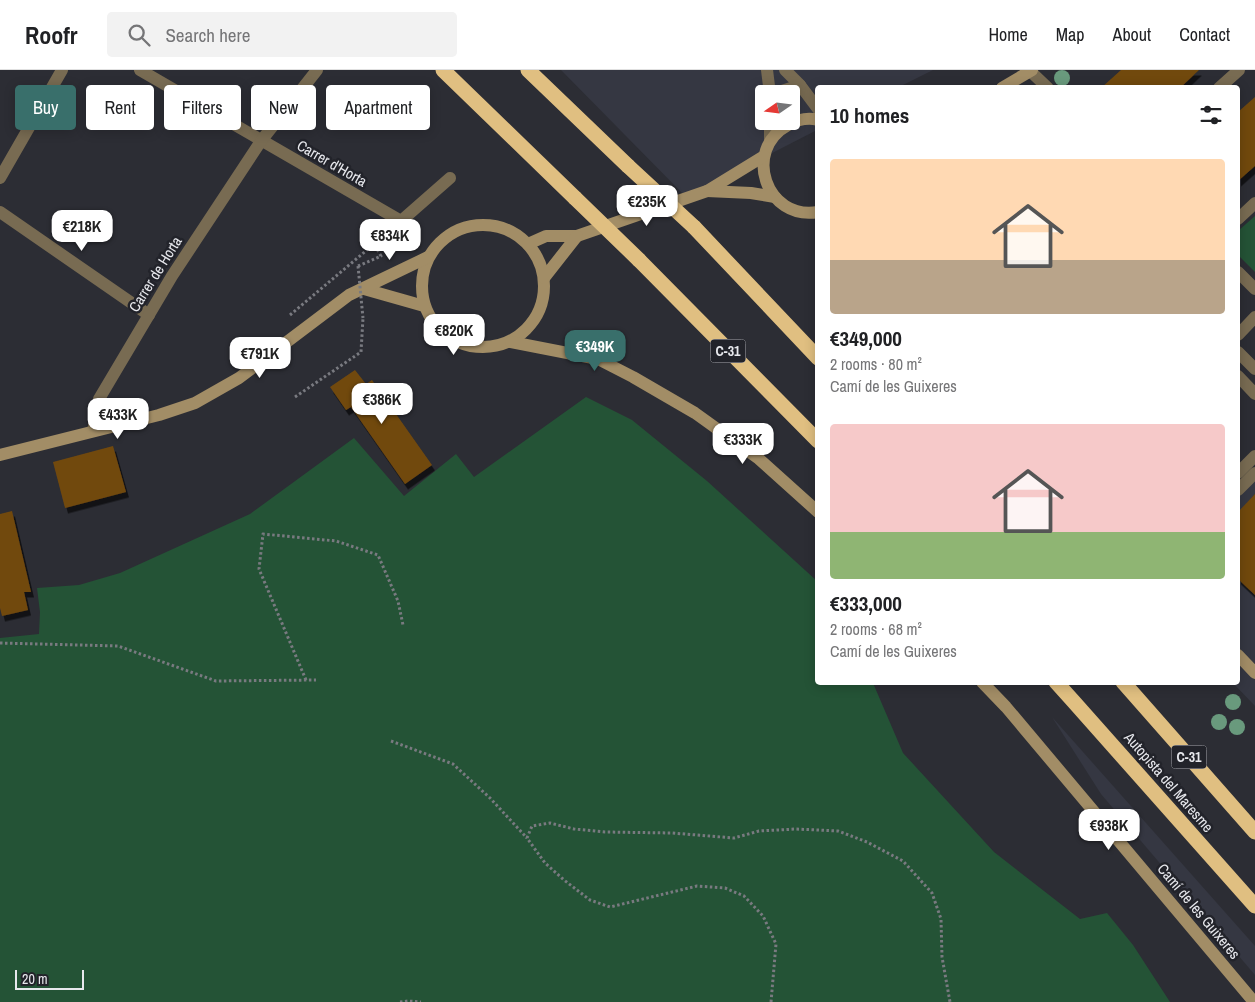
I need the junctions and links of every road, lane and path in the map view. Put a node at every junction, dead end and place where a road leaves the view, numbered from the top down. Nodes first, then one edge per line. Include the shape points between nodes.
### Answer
1 (62, 70) edge
2 (140, 70) edge
3 (317, 70) edge
4 (443, 70) edge
5 (528, 70) edge
6 (767, 70) edge
7 (785, 70) edge
8 (1031, 70) edge
9 (1239, 70) edge
10 (770, 85) edge
11 (799, 85) edge
12 (1007, 85) edge
13 (1045, 85) edge
14 (1222, 85) edge
15 (800, 86) edge
16 (815, 104) edge
17 (815, 119) edge
18 (770, 130) edge
19 (261, 141) junction
20 (770, 141) junction
21 (764, 156) junction
22 (0, 178) edge
23 (450, 178) dead end
24 (707, 191) junction
25 (775, 197) junction
26 (1255, 203) edge
27 (0, 212) edge
28 (815, 212) edge
29 (1240, 217) edge
30 (401, 222) junction
31 (577, 236) junction
32 (374, 244) junction
33 (528, 244) junction
34 (428, 257) junction
35 (1240, 274) edge
36 (544, 278) junction
37 (364, 289) junction
38 (1255, 289) edge
39 (424, 306) junction
40 (149, 315) junction
41 (1255, 317) edge
42 (286, 318) dead end
43 (1240, 334) edge
44 (510, 342) junction
45 (1240, 354) edge
46 (815, 355) edge
47 (1255, 370) edge
48 (1240, 378) edge
49 (1255, 394) edge
50 (295, 397) dead end
51 (93, 432) junction
52 (815, 438) edge
53 (0, 456) edge
54 (1255, 456) edge
55 (1240, 471) edge
56 (1255, 473) edge
57 (1240, 488) edge
58 (815, 509) edge
59 (403, 625) dead end
60 (0, 644) edge
61 (1240, 657) edge
62 (1255, 673) edge
63 (306, 680) junction
64 (316, 680) dead end
65 (985, 685) edge
66 (1059, 685) edge
67 (1126, 685) edge
68 (391, 741) dead end
69 (1255, 832) edge
70 (527, 838) junction
71 (1255, 906) edge
72 (400, 1002) edge
73 (420, 1002) edge
74 (771, 1002) edge
75 (950, 1002) edge
76 (1254, 1002) edge

1 - 22 street
2 - 19 street, Carrer d'Horta
3 - 19 street, Carrer de Horta
4 - 52 highway, C-31, bridge via 639,260
5 - 46 highway, bridge via 694,228
6 - 10 street
7 - 11 street
8 - 12 street
8 - 13 street
9 - 14 street
15 - 16 street
17 - 20 street via 796,121 781,129
18 - 20 street
19 - 30 street, Carrer d'Horta
19 - 40 street, Carrer de Horta
20 - 21 street
21 - 24 street
21 - 25 street via 763,171
23 - 30 street
24 - 25 street
24 - 31 street
25 - 28 street via 786,207 800,212
26 - 29 street
27 - 40 street
30 - 32 path
31 - 33 street via 546,236
31 - 36 street
32 - 42 path
32 - 50 path, bridge via 381,256 358,266 363,318 361,352
33 - 34 street via 512,232 494,226 475,225 448,236
33 - 36 street
34 - 37 street
34 - 39 street via 421,281
35 - 38 street
36 - 44 street via 542,304 530,326
37 - 39 street
37 - 51 street via 349,296 239,378 209,396 165,413
39 - 44 street via 438,329 459,344 485,349
40 - 51 street, Carrer de Horta via 99,399
41 - 43 street
44 - 58 street via 598,359 695,413 759,459
45 - 47 street
48 - 49 street
51 - 53 street
54 - 55 street
56 - 57 street
59 - 63 path via 398,601 378,556 336,540 263,534 259,569
60 - 63 path via 118,646 216,681
61 - 62 street
63 - 64 path
65 - 76 street, Camí de les Guixeres
66 - 71 highway, Autopista del Maresme
67 - 69 highway, Autopista del Maresme / C-31
68 - 70 path via 453,764
70 - 74 path via 545,863 564,880 590,900 610,907 697,886 725,888 744,896 763,916 776,944
70 - 75 path via 532,826 550,823 605,832 734,838 759,831 838,831 867,842 903,861 932,893 941,919 942,956
72 - 73 path

